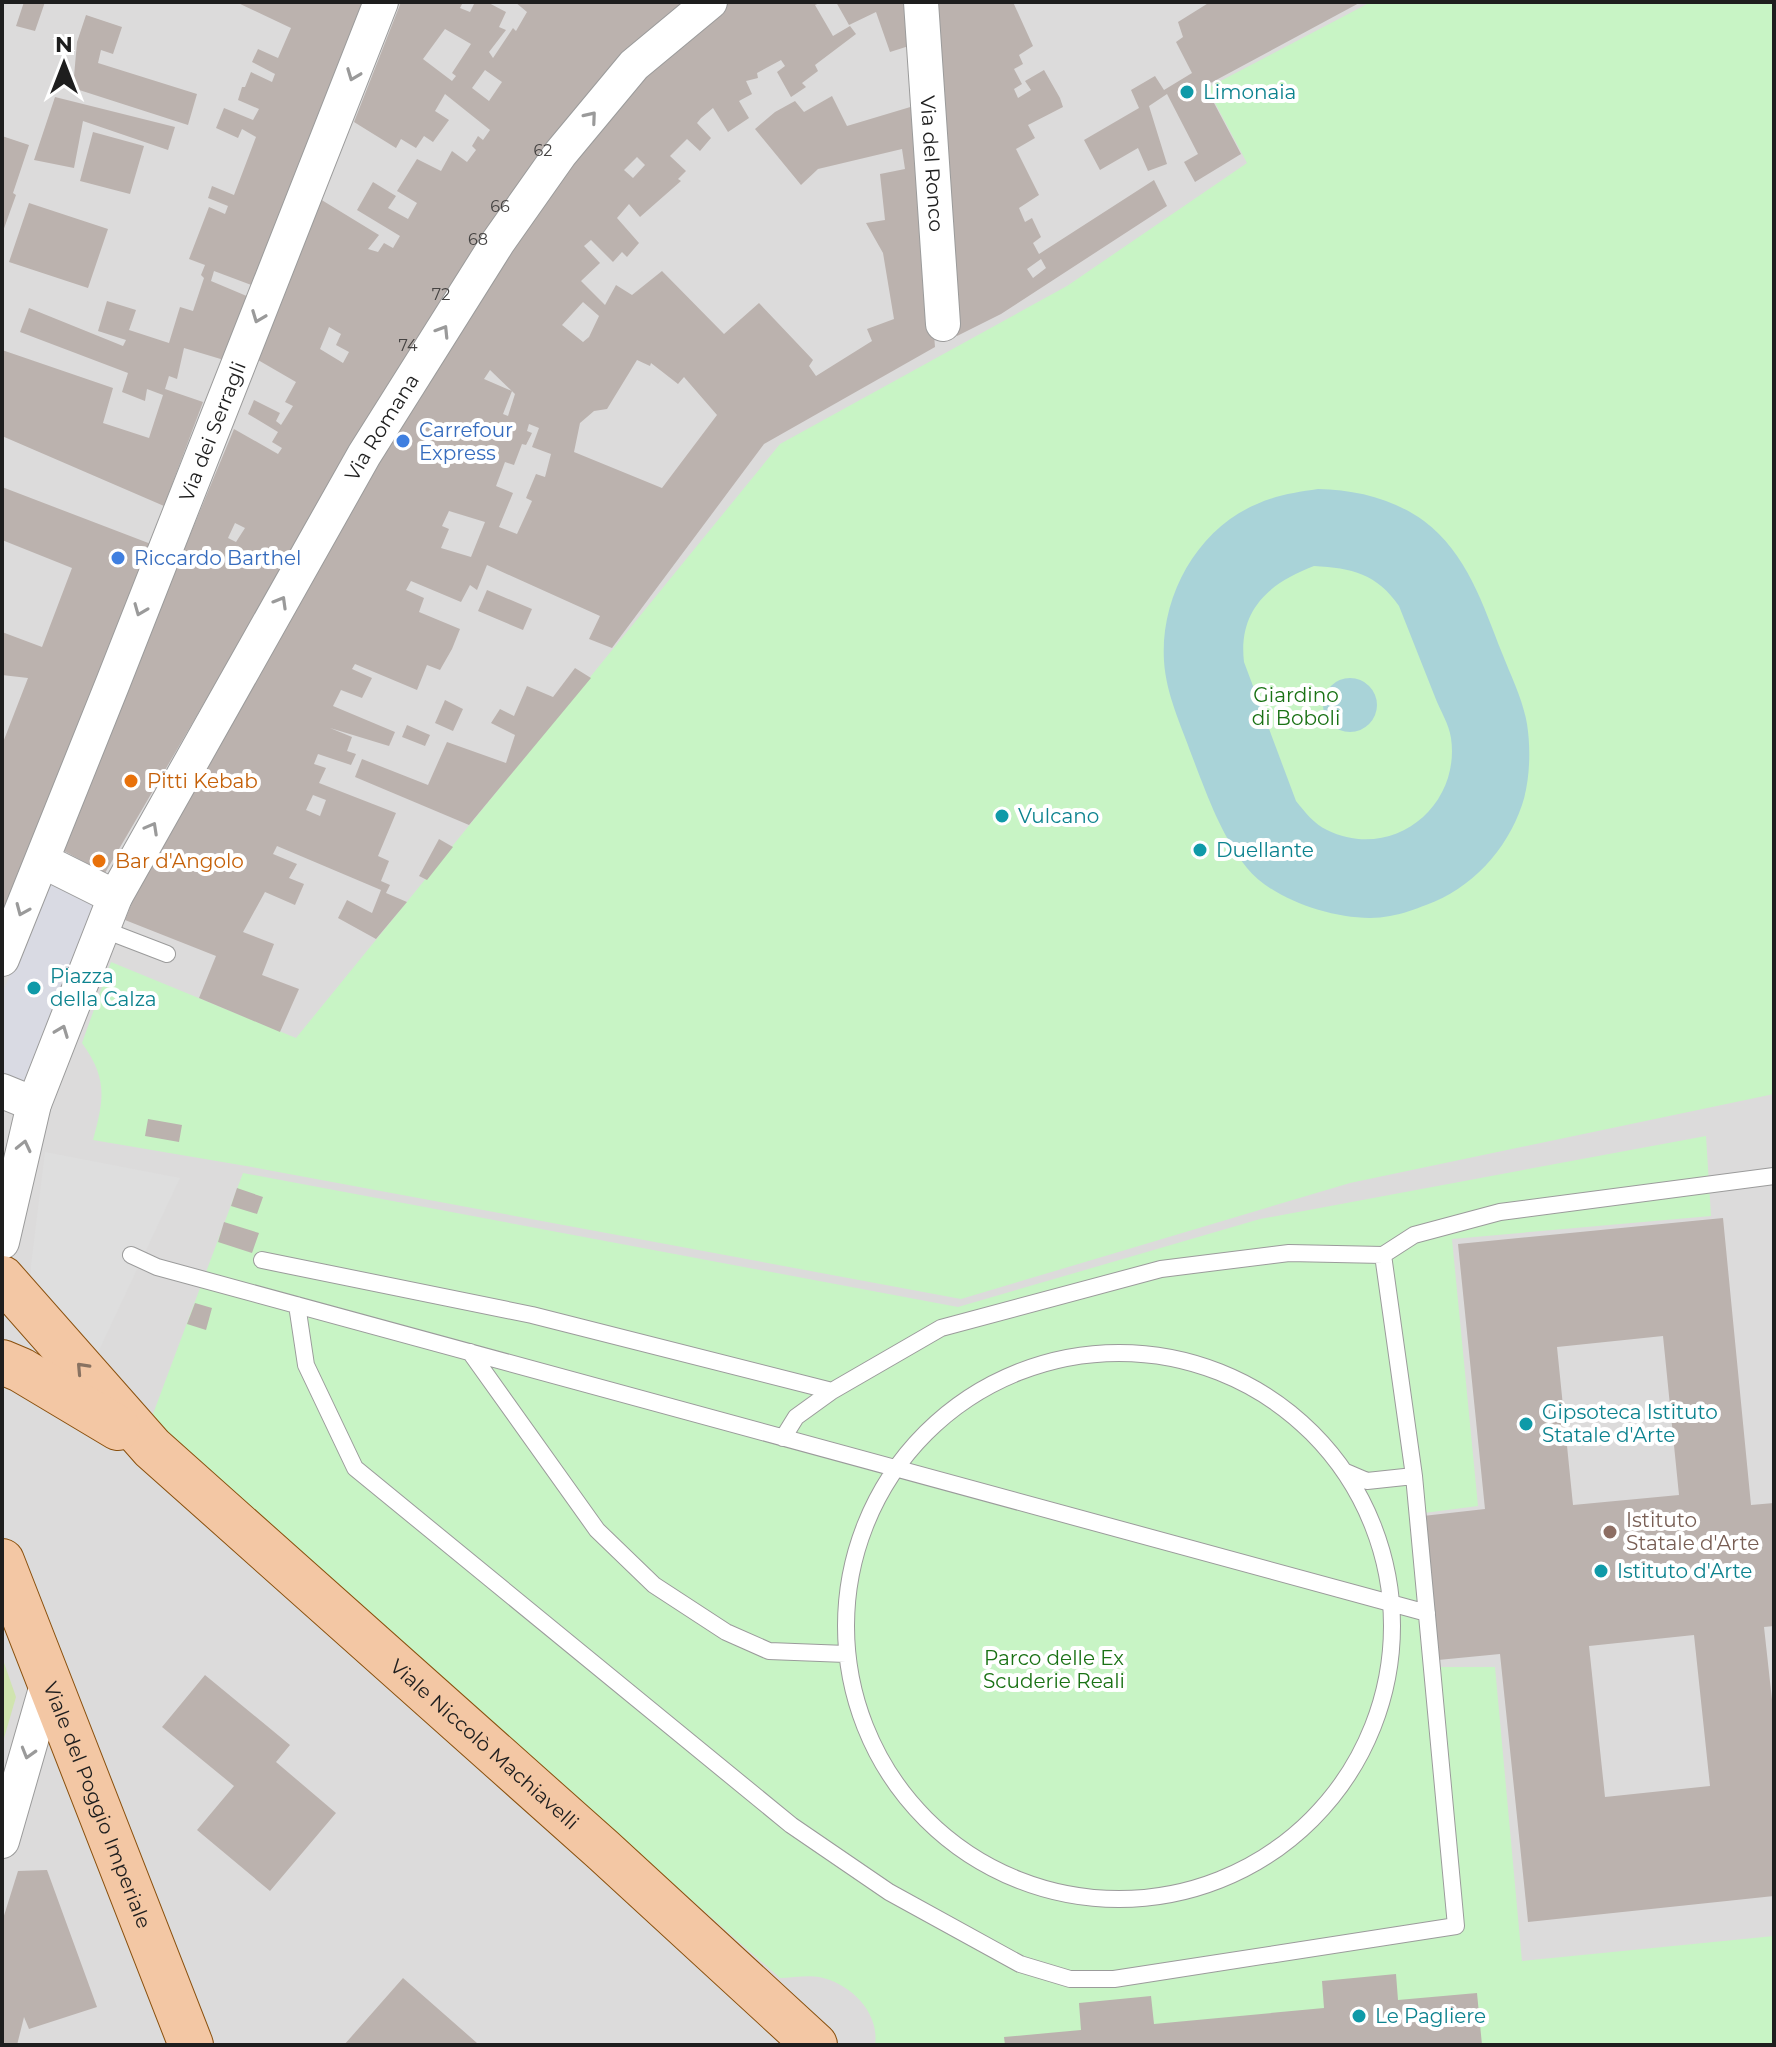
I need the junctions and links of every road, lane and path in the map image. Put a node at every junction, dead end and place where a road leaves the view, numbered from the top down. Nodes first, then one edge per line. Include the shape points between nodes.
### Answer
1 (381, 2) edge
2 (710, 2) edge
3 (921, 2) edge
4 (943, 324) dead end
5 (43, 861) junction
6 (115, 897) junction
7 (102, 929) junction
8 (167, 954) dead end
9 (2, 959) edge
10 (2, 1091) edge
11 (34, 1104) junction
12 (1774, 1176) edge
13 (2, 1242) edge
14 (131, 1255) dead end
15 (1383, 1255) junction
16 (262, 1260) dead end
17 (2, 1278) edge
18 (297, 1305) junction
19 (2, 1335) edge
20 (470, 1352) junction
21 (2, 1362) edge
22 (832, 1391) junction
23 (783, 1438) junction
24 (152, 1448) junction
25 (895, 1468) junction
26 (1346, 1472) junction
27 (1414, 1476) junction
28 (3, 1555) edge
29 (1393, 1604) junction
30 (1427, 1613) junction
31 (846, 1654) junction
32 (49, 1678) junction
33 (2, 1841) edge
34 (802, 2041) edge
35 (191, 2045) edge

1 -> 5 street, Via dei Serragli
6 -> 2 street, Via Romana via 364,455 498,242 560,154 634,65
3 - 4 street, Via del Ronco
5 - 6 street
5 -> 9 street
6 - 7 street
7 - 8 lane
11 -> 7 street
10 - 11 street
13 -> 11 street
12 - 15 lane via 1500,1212 1414,1235
14 - 18 lane
15 - 22 lane via 1289,1253 1161,1269 941,1328
15 - 27 lane
16 - 22 lane via 532,1315
17 - 19 main road via 8,1302
24 -> 17 main road, Viale Niccolò Machiavelli
18 - 20 lane
18 - 30 lane via 306,1365 355,1468 791,1825 889,1892 1020,1964 1070,1979 1114,1979 1456,1926
20 - 23 lane
20 - 31 lane via 597,1530 654,1585 726,1632 769,1651
21 - 24 main road, Viale Niccolò Machiavelli
22 - 23 lane via 796,1417
23 - 25 lane
24 - 34 main road, Viale Niccolò Machiavelli via 603,1850
25 - 26 lane via 933,1424 981,1389 1034,1365 1092,1353 1151,1354 1208,1367 1261,1391 1308,1427
25 - 29 lane
25 - 31 lane via 859,1538 844,1615
26 - 27 lane via 1367,1481
26 - 29 lane via 1385,1557
27 - 30 lane
28 - 32 main road, Viale del Poggio Imperiale
29 - 30 lane
29 - 31 lane via 1390,1669 1372,1732 1339,1789 1294,1837 1239,1872 1177,1893 1111,1900 1046,1890 985,1865 932,1826 890,1777 860,1718
32 -> 33 street
32 - 35 main road, Viale del Poggio Imperiale

